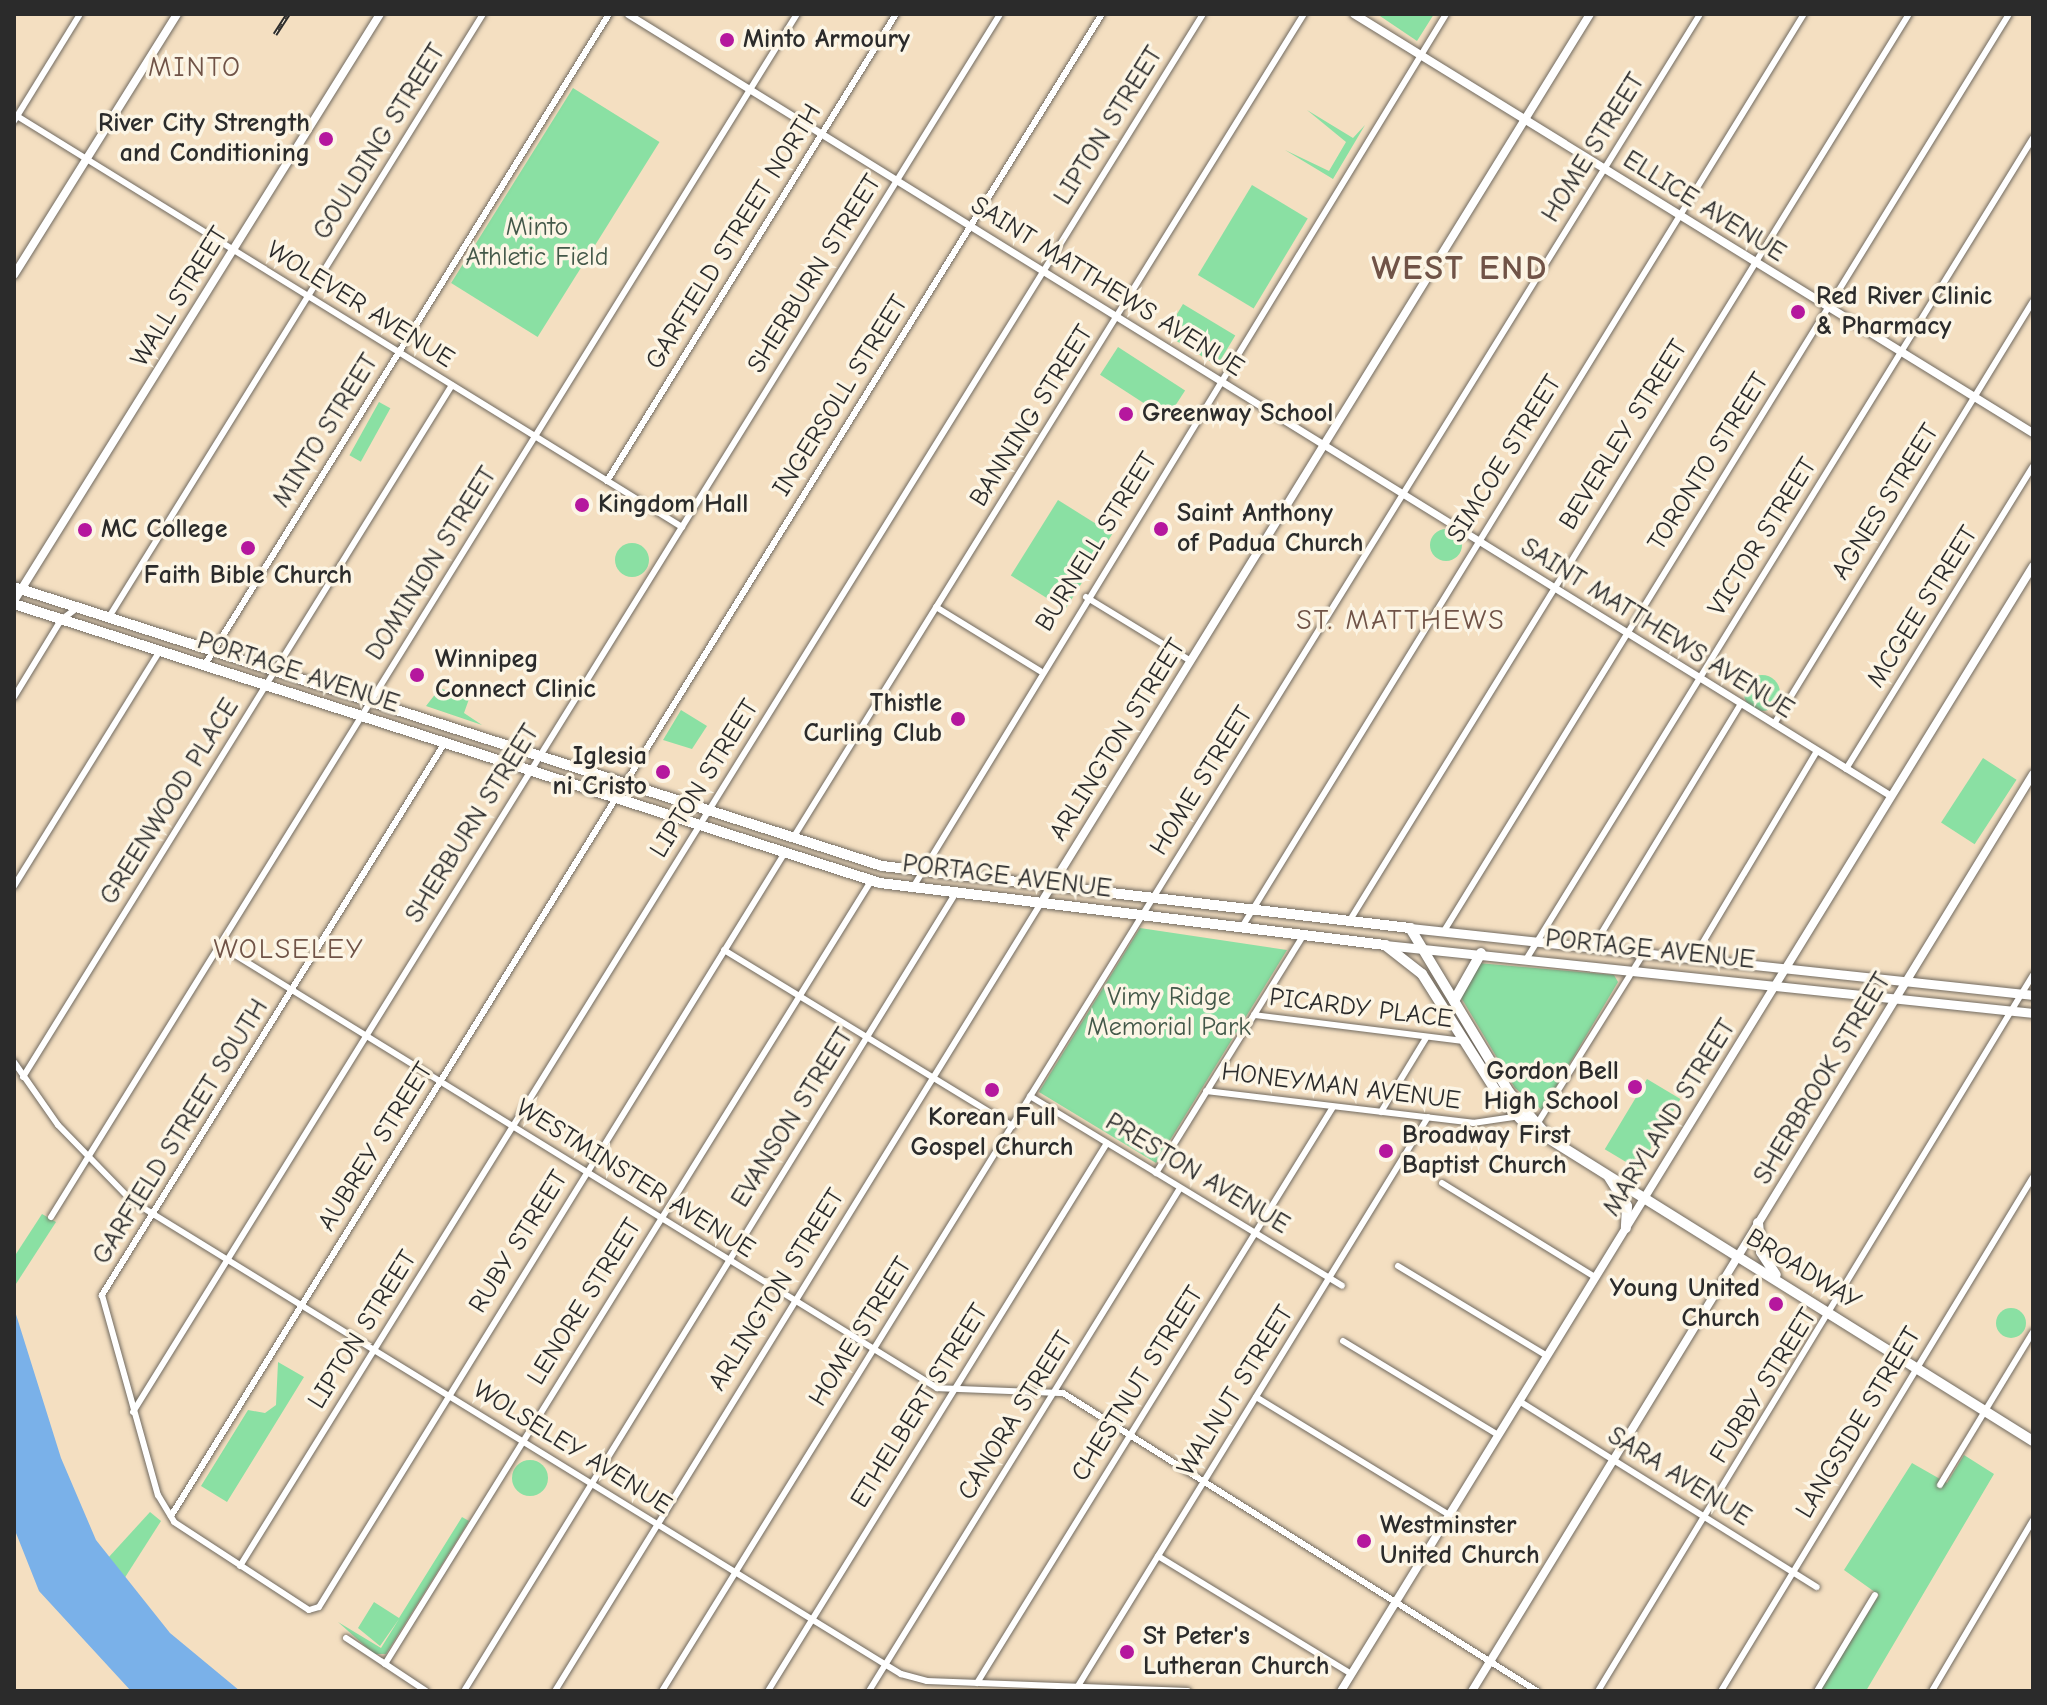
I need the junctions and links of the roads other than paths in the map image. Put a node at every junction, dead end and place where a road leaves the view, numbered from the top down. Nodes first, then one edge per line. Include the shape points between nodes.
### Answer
1 (80, 14) edge
2 (177, 14) edge
3 (380, 14) edge
4 (483, 14) edge
5 (609, 14) edge
6 (628, 14) edge
7 (797, 14) edge
8 (896, 14) edge
9 (1000, 14) edge
10 (1102, 14) edge
11 (1203, 14) edge
12 (1304, 14) edge
13 (1354, 14) edge
14 (1446, 14) edge
15 (1590, 14) edge
16 (1700, 14) edge
17 (1804, 14) edge
18 (1909, 14) edge
19 (2009, 14) edge
20 (1420, 54) junction
21 (750, 90) junction
22 (16, 118) edge
23 (1525, 120) junction
24 (822, 134) junction
25 (2033, 138) edge
26 (86, 159) junction
27 (1604, 169) junction
28 (897, 180) junction
29 (1680, 215) junction
30 (970, 226) junction
31 (233, 250) junction
32 (1756, 262) junction
33 (1043, 271) junction
34 (14, 275) edge
35 (308, 296) junction
36 (2033, 301) edge
37 (1828, 307) junction
38 (1117, 317) junction
39 (398, 352) junction
40 (1902, 352) junction
41 (1220, 380) junction
42 (452, 385) junction
43 (1974, 397) junction
44 (2033, 433) edge
45 (535, 436) junction
46 (1323, 446) junction
47 (2033, 466) edge
48 (607, 481) junction
49 (1402, 496) junction
50 (682, 527) junction
51 (1478, 542) junction
52 (2033, 566) edge
53 (18, 588) edge
54 (1553, 588) junction
55 (1086, 597) junction
56 (14, 603) edge
57 (78, 607) junction
58 (936, 607) junction
59 (109, 617) junction
60 (61, 620) junction
61 (1625, 633) junction
62 (214, 651) junction
63 (159, 652) junction
64 (1191, 661) junction
65 (204, 666) junction
66 (276, 671) junction
67 (1040, 671) junction
68 (1700, 678) junction
69 (267, 685) junction
70 (14, 697) edge
71 (370, 702) junction
72 (1741, 704) junction
73 (360, 716) junction
74 (1774, 724) junction
75 (444, 744) junction
76 (1817, 751) junction
77 (538, 757) junction
78 (1846, 769) junction
79 (529, 772) junction
80 (2033, 774) edge
81 (623, 783) junction
82 (1891, 796) junction
83 (614, 799) junction
84 (708, 811) junction
85 (699, 826) junction
86 (793, 838) junction
87 (784, 854) junction
88 (917, 872) junction
89 (871, 881) junction
90 (14, 886) edge
91 (1051, 886) junction
92 (912, 889) junction
93 (955, 894) junction
94 (1153, 899) junction
95 (1041, 903) junction
96 (1252, 909) junction
97 (1143, 914) junction
98 (1350, 920) junction
99 (1242, 927) junction
100 (1410, 928) junction
101 (1444, 931) junction
102 (1304, 934) junction
103 (1537, 942) junction
104 (219, 945) junction
105 (1385, 945) junction
106 (1593, 947) junction
107 (1422, 948) junction
108 (724, 950) junction
109 (1481, 953) junction
110 (1644, 953) junction
111 (1527, 958) junction
112 (1693, 959) junction
113 (1784, 969) junction
114 (1632, 970) junction
115 (2033, 975) edge
116 (1906, 982) junction
117 (1774, 986) junction
118 (292, 992) junction
119 (2028, 995) edge
120 (799, 996) junction
121 (1896, 998) junction
122 (1454, 1001) junction
123 (2015, 1011) junction
124 (2033, 1013) edge
125 (1254, 1015) junction
126 (367, 1037) junction
127 (867, 1037) junction
128 (1426, 1038) junction
129 (1464, 1041) junction
130 (14, 1062) edge
131 (23, 1077) junction
132 (932, 1077) junction
133 (440, 1082) junction
134 (1206, 1091) junction
135 (1030, 1096) junction
136 (1333, 1107) junction
137 (1381, 1112) junction
138 (1428, 1117) junction
139 (1518, 1118) junction
140 (1537, 1124) junction
141 (1012, 1126) junction
142 (513, 1127) junction
143 (1549, 1137) junction
144 (1107, 1143) junction
145 (87, 1158) junction
146 (586, 1172) junction
147 (1605, 1172) junction
148 (1156, 1173) junction
149 (2033, 1177) edge
150 (1442, 1183) dead end
151 (1180, 1188) junction
152 (1645, 1197) junction
153 (153, 1214) junction
154 (51, 1217) dead end
155 (661, 1218) junction
156 (1758, 1223) junction
157 (1626, 1228) junction
158 (1255, 1233) junction
159 (1738, 1255) junction
160 (227, 1260) junction
161 (730, 1260) junction
162 (1398, 1266) dead end
163 (1595, 1277) junction
164 (1329, 1278) junction
165 (1782, 1283) junction
166 (1342, 1286) dead end
167 (794, 1300) junction
168 (300, 1305) junction
169 (1831, 1314) junction
170 (2033, 1332) edge
171 (1343, 1341) dead end
172 (874, 1349) junction
173 (374, 1350) junction
174 (1547, 1356) junction
175 (1916, 1368) junction
176 (955, 1389) junction
177 (1054, 1393) junction
178 (447, 1396) junction
179 (1256, 1397) junction
180 (1519, 1401) junction
181 (1985, 1411) junction
182 (133, 1412) junction
183 (1130, 1435) junction
184 (1498, 1435) junction
185 (2033, 1441) edge
186 (522, 1442) junction
187 (1613, 1460) junction
188 (1204, 1481) junction
189 (593, 1485) junction
190 (1940, 1485) dead end
191 (1449, 1515) junction
192 (171, 1516) junction
193 (1706, 1517) junction
194 (2033, 1520) edge
195 (657, 1524) junction
196 (1158, 1556) junction
197 (240, 1566) junction
198 (1793, 1572) junction
199 (736, 1573) junction
200 (1817, 1587) dead end
201 (1875, 1595) dead end
202 (1397, 1600) junction
203 (811, 1619) junction
204 (346, 1638) dead end
205 (1490, 1661) junction
206 (385, 1664) junction
207 (885, 1664) junction
208 (1351, 1674) junction
209 (977, 1683) junction
210 (1078, 1686) junction
211 (426, 1691) edge
212 (464, 1691) edge
213 (555, 1691) edge
214 (662, 1691) edge
215 (768, 1691) edge
216 (869, 1691) edge
217 (1188, 1691) edge
218 (1341, 1691) edge
219 (1472, 1691) edge
220 (1537, 1691) edge
221 (1598, 1691) edge
222 (1721, 1691) edge
223 (1817, 1691) edge
224 (1932, 1691) edge

1 - 22 street
2 - 26 main road
3 - 31 main road, WALL STREET
4 - 35 street, GOULDING STREET
5 - 39 street, MINTO STREET
6 - 21 street, SAINT MATTHEWS AVENUE
7 - 21 street, DOMINION STREET
8 - 24 street, GARFIELD STREET NORTH
9 - 28 street, SHERBURN STREET
10 - 30 street, INGERSOLL STREET
11 - 33 street, LIPTON STREET
12 - 38 street, BANNING STREET
13 - 20 main road, ELLICE AVENUE
14 - 20 street, BURNELL STREET
15 - 23 main road, ARLINGTON STREET
16 - 27 street, HOME STREET
17 - 29 street, SIMCOE STREET
18 - 32 street, BEVERLEY STREET
19 - 37 street, TORONTO STREET
20 - 23 main road, ELLICE AVENUE
20 - 41 street, BURNELL STREET
21 - 24 street, SAINT MATTHEWS AVENUE
21 - 45 street, DOMINION STREET
22 - 26 street, WOLEVER AVENUE
23 - 27 main road, ELLICE AVENUE
23 - 46 main road, ARLINGTON STREET
24 - 28 street, SAINT MATTHEWS AVENUE
24 - 48 street, GARFIELD STREET NORTH
25 - 40 street, VICTOR STREET
26 - 31 street, WOLEVER AVENUE
26 - 34 main road
27 - 29 main road, ELLICE AVENUE
27 - 49 street, HOME STREET
28 - 30 street, SAINT MATTHEWS AVENUE
28 - 50 street, SHERBURN STREET
29 - 32 main road, ELLICE AVENUE
29 - 51 street, SIMCOE STREET
30 - 33 street, SAINT MATTHEWS AVENUE
30 - 81 street, INGERSOLL STREET
31 - 35 street, WOLEVER AVENUE
31 - 53 main road, WALL STREET
32 - 37 main road, ELLICE AVENUE
32 - 54 street, BEVERLEY STREET
33 - 38 street, SAINT MATTHEWS AVENUE
33 - 84 street, LIPTON STREET
35 - 39 street, WOLEVER AVENUE
35 - 59 street, GOULDING STREET
36 - 43 street, AGNES STREET
37 - 40 main road, ELLICE AVENUE
37 - 61 street, TORONTO STREET
38 - 41 street, SAINT MATTHEWS AVENUE
38 - 58 street, BANNING STREET
39 - 42 street, WOLEVER AVENUE
39 - 62 street, MINTO STREET
40 - 43 main road, ELLICE AVENUE
40 - 68 street, VICTOR STREET
41 - 46 street, SAINT MATTHEWS AVENUE
41 - 55 street, BURNELL STREET
42 - 45 street, WOLEVER AVENUE
42 - 66 street, GREENWOOD PLACE
43 - 44 main road, ELLICE AVENUE
43 - 74 street, AGNES STREET
45 - 48 street, WOLEVER AVENUE
45 - 71 street, DOMINION STREET
46 - 49 street, SAINT MATTHEWS AVENUE
46 - 64 main road, ARLINGTON STREET
47 - 78 street, MCGEE STREET
48 - 50 street, WOLEVER AVENUE
49 - 51 street, SAINT MATTHEWS AVENUE
49 - 94 street, HOME STREET
50 - 77 street, SHERBURN STREET
51 - 54 street, SAINT MATTHEWS AVENUE
51 - 96 street, SIMCOE STREET
52 - 82 main road, MARYLAND STREET
53 - 56 main road, WALL STREET
53 - 57 highway, PORTAGE AVENUE
54 - 61 street, SAINT MATTHEWS AVENUE
54 - 98 street, BEVERLEY STREET
55 - 64 street
55 - 67 street, BURNELL STREET
56 - 60 highway, PORTAGE AVENUE
57 - 59 highway, PORTAGE AVENUE
57 - 60 street
58 - 67 street
58 - 86 street, BANNING STREET
59 - 62 highway, PORTAGE AVENUE
60 - 63 highway, PORTAGE AVENUE
60 - 70 street
61 - 68 street, SAINT MATTHEWS AVENUE
61 - 101 street, TORONTO STREET
62 - 65 street, MINTO STREET
62 - 66 highway, PORTAGE AVENUE
63 - 65 highway, PORTAGE AVENUE
63 - 90 street
64 - 91 main road, ARLINGTON STREET
65 - 69 highway, PORTAGE AVENUE
66 - 69 street, GREENWOOD PLACE
66 - 71 highway, PORTAGE AVENUE
67 - 88 street, BURNELL STREET
68 - 72 street, SAINT MATTHEWS AVENUE
68 - 103 street, VICTOR STREET
69 - 73 highway, PORTAGE AVENUE
69 - 131 street, GREENWOOD PLACE
71 - 73 street, DOMINION STREET
71 - 77 highway, PORTAGE AVENUE
72 - 74 street, SAINT MATTHEWS AVENUE
72 - 106 street
73 - 75 highway, PORTAGE AVENUE
73 - 104 street, DOMINION STREET
74 - 76 street, SAINT MATTHEWS AVENUE
75 - 79 highway, PORTAGE AVENUE
75 - 118 street, GARFIELD STREET SOUTH
76 - 78 street, SAINT MATTHEWS AVENUE
76 - 112 street
77 - 79 street, SHERBURN STREET
77 - 81 highway, PORTAGE AVENUE
78 - 82 street, SAINT MATTHEWS AVENUE
79 - 83 highway, PORTAGE AVENUE
79 - 126 street, SHERBURN STREET
80 - 116 main road, SHERBROOK STREET
81 - 83 street, INGERSOLL STREET
81 - 84 highway, PORTAGE AVENUE
82 - 113 main road, MARYLAND STREET
83 - 85 highway, PORTAGE AVENUE
83 - 133 street, AUBREY STREET
84 - 85 street, LIPTON STREET
84 - 86 highway, PORTAGE AVENUE
85 - 87 highway, PORTAGE AVENUE
85 - 142 street, LIPTON STREET
86 - 88 highway, PORTAGE AVENUE
87 - 89 highway, PORTAGE AVENUE
87 - 108 street, RUBY STREET
88 - 91 highway, PORTAGE AVENUE
88 - 92 street, BURNELL STREET
89 - 92 highway, PORTAGE AVENUE
89 - 120 street, LENORE STREET
91 - 94 highway, PORTAGE AVENUE
91 - 95 main road, ARLINGTON STREET
92 - 93 highway, PORTAGE AVENUE
93 - 95 highway, PORTAGE AVENUE
93 - 127 street, EVANSON STREET
94 - 96 highway, PORTAGE AVENUE
94 - 97 street, HOME STREET
95 - 97 highway, PORTAGE AVENUE
95 - 132 street, ARLINGTON STREET
96 - 98 highway, PORTAGE AVENUE
96 - 99 street, SIMCOE STREET
97 - 99 highway, PORTAGE AVENUE
97 - 135 street, HOME STREET
98 - 100 highway, PORTAGE AVENUE
99 - 102 highway, PORTAGE AVENUE
100 - 101 main road, PORTAGE AVENUE
100 - 107 highway, BROADWAY
101 - 103 main road, PORTAGE AVENUE
102 - 105 highway, PORTAGE AVENUE
102 - 125 street
103 - 106 main road, PORTAGE AVENUE
103 - 111 street, VICTOR STREET
104 - 118 street, WESTMINSTER AVENUE
104 - 145 street, DOMINION STREET
105 - 107 main road, PORTAGE AVENUE
105 - 129 highway, BROADWAY via 1422,974
106 - 110 main road, PORTAGE AVENUE
107 - 109 main road, PORTAGE AVENUE
107 - 122 highway, BROADWAY
108 - 120 street
108 - 146 street, RUBY STREET
109 - 111 main road, PORTAGE AVENUE
109 - 122 highway
110 - 112 main road, PORTAGE AVENUE
110 - 114 street
111 - 114 main road, PORTAGE AVENUE
112 - 113 main road, PORTAGE AVENUE
113 - 116 main road, PORTAGE AVENUE
113 - 117 main road, MARYLAND STREET
114 - 117 main road, PORTAGE AVENUE
114 - 140 street
115 - 119 street, FURBY STREET
116 - 119 main road, PORTAGE AVENUE
116 - 121 main road, SHERBROOK STREET
117 - 121 main road, PORTAGE AVENUE
117 - 152 main road, MARYLAND STREET
118 - 126 street, WESTMINSTER AVENUE
118 - 153 street, GARFIELD STREET SOUTH
119 - 123 street, FURBY STREET
120 - 127 street
120 - 155 street, LENORE STREET
121 - 123 main road, PORTAGE AVENUE
121 - 156 main road, SHERBROOK STREET
122 - 140 highway, BROADWAY
123 - 124 main road, PORTAGE AVENUE
123 - 169 street, FURBY STREET
125 - 128 street, PICARDY PLACE
125 - 134 street
126 - 133 street, WESTMINSTER AVENUE
126 - 160 street, SHERBURN STREET
127 - 132 street
127 - 161 street, EVANSON STREET
128 - 129 street, PICARDY PLACE
128 - 137 street
129 - 139 highway, BROADWAY
130 - 131 street, WOLSELEY AVENUE
131 - 145 street, WOLSELEY AVENUE
132 - 141 street
132 - 167 street, ARLINGTON STREET
133 - 142 street, WESTMINSTER AVENUE
133 - 168 street, AUBREY STREET
134 - 136 street, HONEYMAN AVENUE
134 - 148 street
135 - 141 street, HOME STREET
135 - 144 street, PRESTON AVENUE
136 - 137 street, HONEYMAN AVENUE
136 - 158 street, CHESTNUT STREET
137 - 138 street, HONEYMAN AVENUE
138 - 139 street, HONEYMAN AVENUE via 1473,1123 1498,1114
138 - 164 street, WALNUT STREET
139 - 143 highway, BROADWAY
140 - 143 highway, BROADWAY
141 - 172 street, HOME STREET
142 - 146 street, WESTMINSTER AVENUE
142 - 173 street, LIPTON STREET
143 - 147 highway, BROADWAY
144 - 148 street, PRESTON AVENUE
144 - 176 street, ETHELBERT STREET
145 - 153 street, WOLSELEY AVENUE
145 - 154 street, DOMINION STREET
146 - 155 street, WESTMINSTER AVENUE
146 - 178 street, RUBY STREET
147 - 152 highway, BROADWAY
147 - 157 highway via 1627,1206
148 - 151 street, PRESTON AVENUE
149 - 175 street, LANGSIDE STREET
150 - 163 street
151 - 158 street, PRESTON AVENUE
151 - 177 street, CANORA STREET
152 - 157 main road, MARYLAND STREET
152 - 159 highway, BROADWAY
153 - 160 street, WOLSELEY AVENUE
153 - 182 street, GARFIELD STREET SOUTH via 102,1295
155 - 161 street, WESTMINSTER AVENUE
155 - 186 street, LENORE STREET
156 - 159 main road, SHERBROOK STREET
156 - 165 highway via 1761,1252
157 - 163 main road, MARYLAND STREET
158 - 164 street, PRESTON AVENUE
158 - 183 street, CHESTNUT STREET
159 - 165 highway, BROADWAY
159 - 187 main road, SHERBROOK STREET
160 - 168 street, WOLSELEY AVENUE
160 - 182 street, SHERBURN STREET
161 - 167 street, WESTMINSTER AVENUE
161 - 189 street, EVANSON STREET
162 - 174 street
163 - 174 main road, MARYLAND STREET
164 - 166 street, PRESTON AVENUE
164 - 179 street, WALNUT STREET
165 - 169 highway, BROADWAY
167 - 172 street, WESTMINSTER AVENUE
167 - 195 street, ARLINGTON STREET
168 - 173 street, WOLSELEY AVENUE
168 - 192 street, AUBREY STREET
169 - 175 highway, BROADWAY
169 - 193 street, FURBY STREET
170 - 181 street
171 - 184 street
172 - 176 street, WESTMINSTER AVENUE via 937,1388
172 - 199 street, HOME STREET
173 - 178 street, WOLSELEY AVENUE
173 - 197 street, LIPTON STREET
174 - 180 main road, MARYLAND STREET
175 - 181 highway, BROADWAY
175 - 198 street, LANGSIDE STREET
176 - 177 street, WESTMINSTER AVENUE
176 - 203 street, ETHELBERT STREET
177 - 183 street, WESTMINSTER AVENUE
177 - 207 street, CANORA STREET
178 - 186 street, WOLSELEY AVENUE
178 - 197 street, RUBY STREET via 314,1610
179 - 188 street, WALNUT STREET
179 - 191 street
180 - 184 main road, MARYLAND STREET
180 - 187 street, SARA AVENUE
181 - 185 highway, BROADWAY
181 - 190 street
182 - 192 street
183 - 188 street, WESTMINSTER AVENUE
183 - 209 street, CHESTNUT STREET
184 - 191 main road, MARYLAND STREET
186 - 189 street, WOLSELEY AVENUE
186 - 206 street, LENORE STREET
187 - 193 street, SARA AVENUE
187 - 205 main road, SHERBROOK STREET
188 - 196 street, WALNUT STREET
188 - 202 street, WESTMINSTER AVENUE
189 - 195 street, WOLSELEY AVENUE
189 - 212 street, EVANSON STREET
191 - 202 main road, MARYLAND STREET
192 - 197 street
193 - 198 street, SARA AVENUE
193 - 221 street, FURBY STREET
194 - 224 street
195 - 199 street, WOLSELEY AVENUE
195 - 213 street, ARLINGTON STREET
196 - 208 street
196 - 210 street, WALNUT STREET
198 - 200 street, SARA AVENUE
198 - 222 street, LANGSIDE STREET
199 - 203 street, WOLSELEY AVENUE
199 - 214 street, HOME STREET
201 - 223 street
202 - 205 street, WESTMINSTER AVENUE
202 - 208 main road, MARYLAND STREET
203 - 207 street, WOLSELEY AVENUE
203 - 215 street, ETHELBERT STREET
204 - 206 street
205 - 219 main road, SHERBROOK STREET
205 - 220 street, WESTMINSTER AVENUE
206 - 211 street
207 - 209 street, WOLSELEY AVENUE via 916,1680
207 - 216 street, CANORA STREET
208 - 218 main road, MARYLAND STREET
209 - 210 street, WOLSELEY AVENUE
210 - 217 street, WOLSELEY AVENUE

